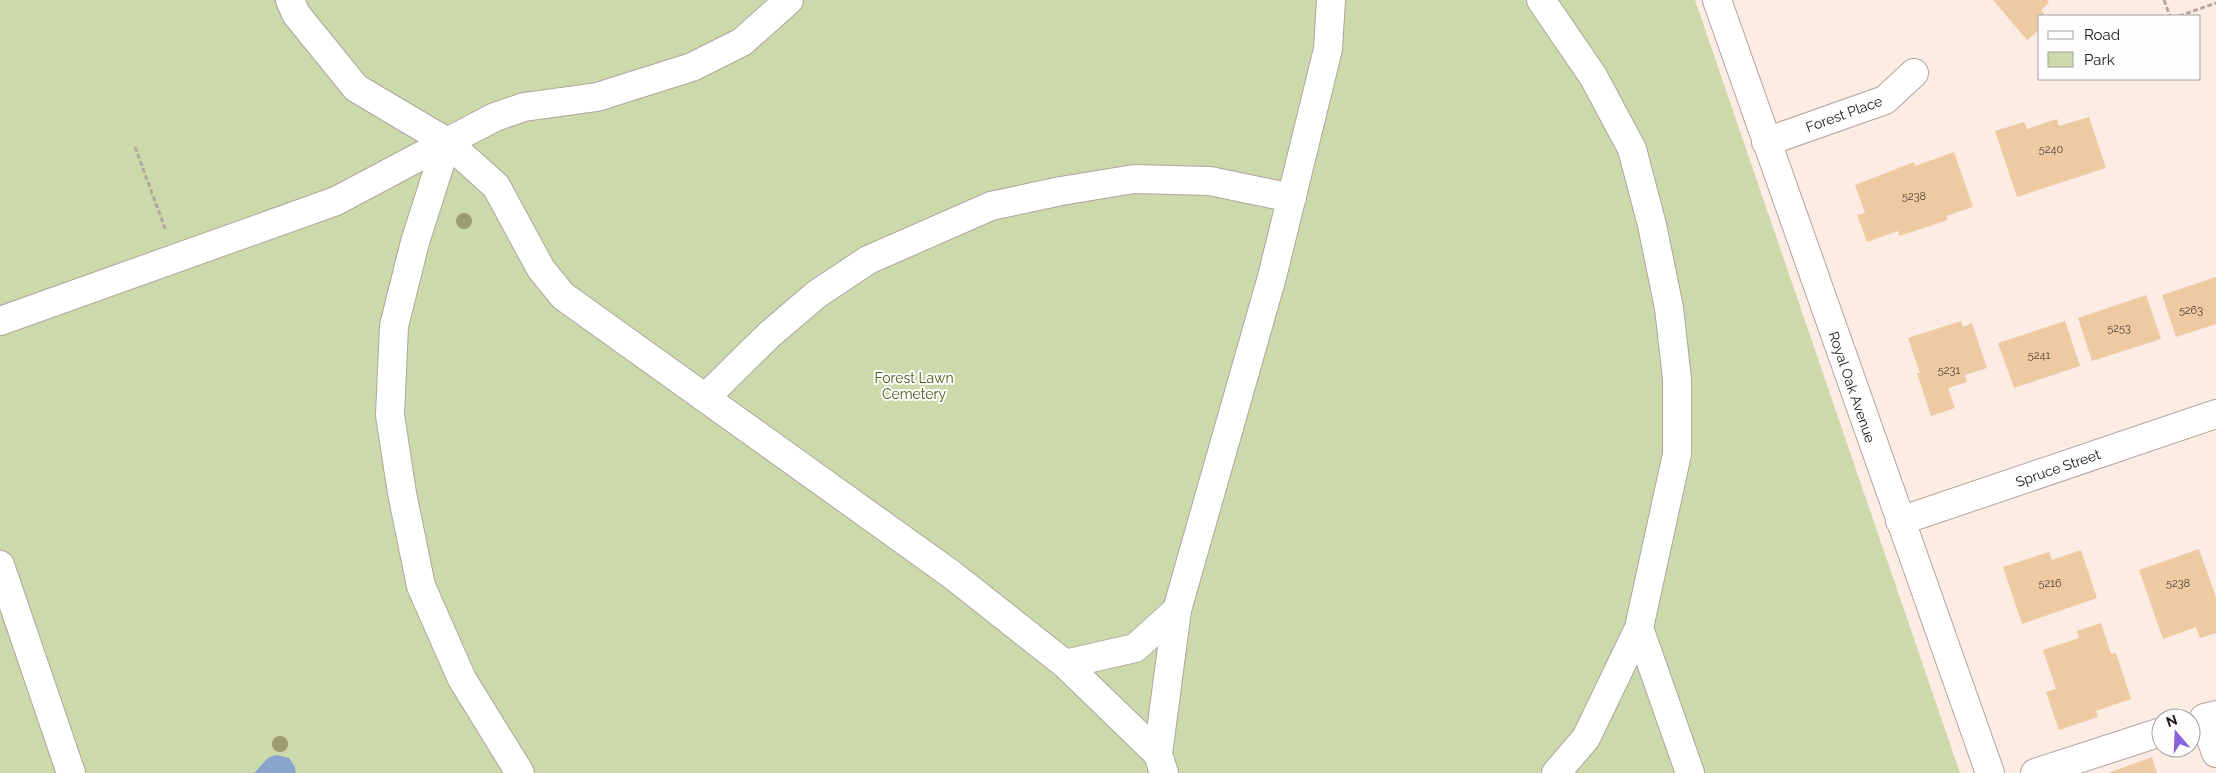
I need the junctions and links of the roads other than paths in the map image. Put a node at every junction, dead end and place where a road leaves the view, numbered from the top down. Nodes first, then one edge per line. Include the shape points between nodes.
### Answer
1 (290, 0) edge
2 (789, 0) edge
3 (1331, 0) edge
4 (1541, 0) edge
5 (1717, 0) edge
6 (1914, 73) dead end
7 (447, 142) junction
8 (1766, 142) junction
9 (1292, 198) junction
10 (0, 321) edge
11 (706, 397) junction
12 (2216, 414) edge
13 (1900, 521) junction
14 (0, 565) edge
15 (1177, 610) junction
16 (1639, 628) junction
17 (1065, 664) junction
18 (2204, 719) edge
19 (2151, 735) edge
20 (2216, 753) edge
21 (1161, 764) edge
22 (71, 773) edge
23 (520, 773) edge
24 (1556, 773) edge
25 (1690, 773) edge
26 (1990, 773) edge
27 (2035, 773) edge

1 - 7 street via 296,14 356,88
2 - 7 street via 742,42 692,67 597,97 524,107 495,117
3 - 9 street via 1328,49
4 - 16 street via 1593,76 1632,149 1669,308 1677,380 1677,454
5 - 8 street, Royal Oak Avenue
6 - 8 street, Forest Place via 1884,100
7 - 10 street via 336,201
7 - 11 street via 496,186 541,269 563,296
7 - 23 street via 415,242 394,326 390,415 421,586 462,679
8 - 13 street, Royal Oak Avenue
9 - 11 street via 1210,181 1134,179 991,206 868,260 803,306
9 - 15 street
11 - 17 street via 951,574
12 - 13 street, Spruce Street
13 - 26 street, Royal Oak Avenue
14 - 22 street
15 - 17 street via 1135,648
15 - 21 street
16 - 24 street via 1586,738
16 - 25 street
17 - 21 street
18 - 20 street
19 - 27 street

